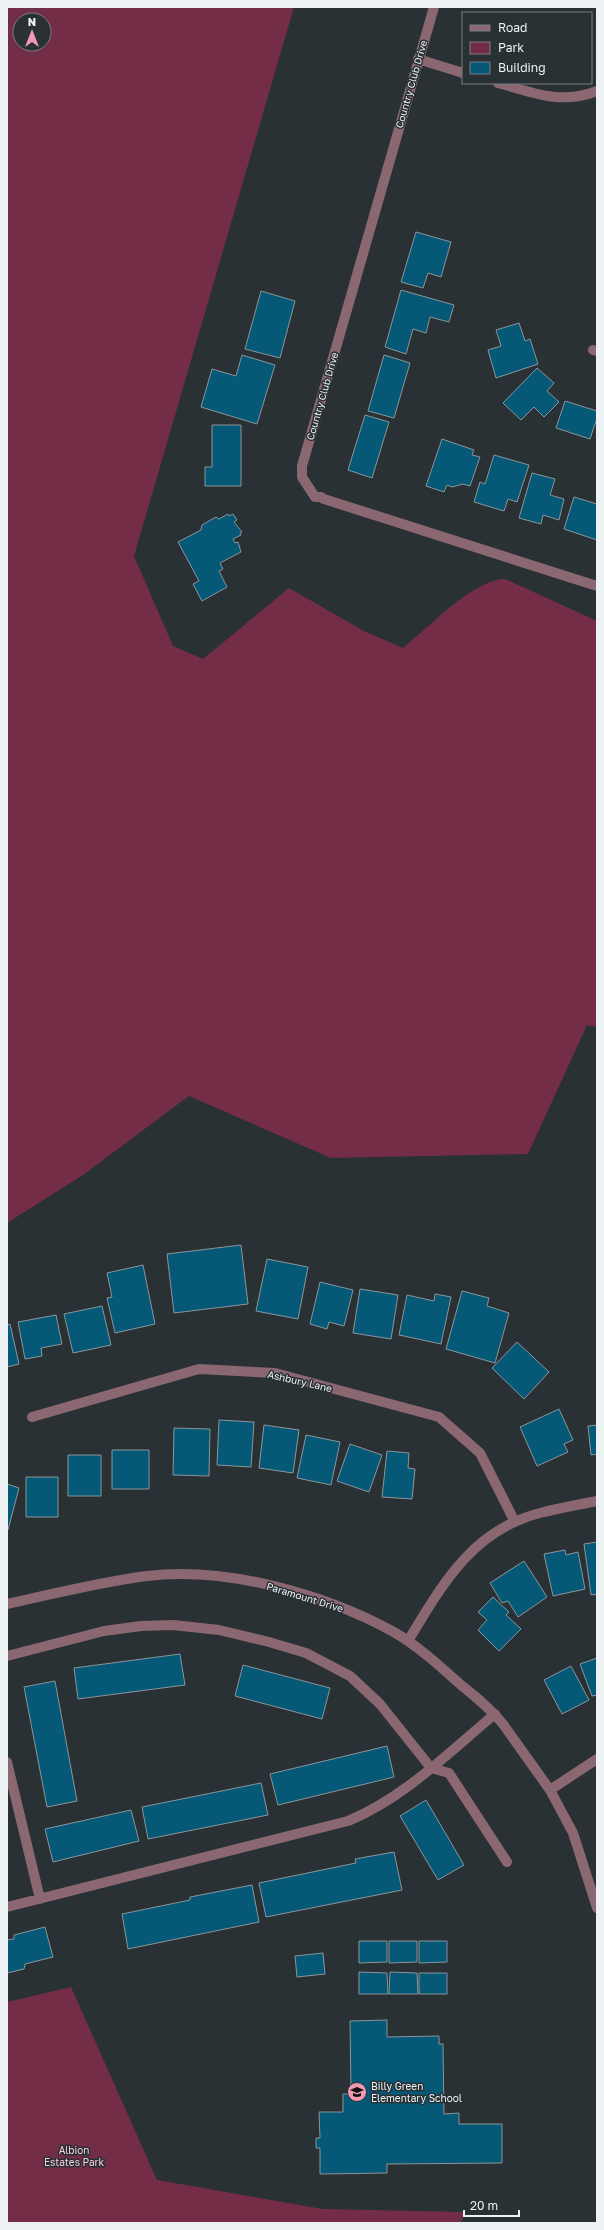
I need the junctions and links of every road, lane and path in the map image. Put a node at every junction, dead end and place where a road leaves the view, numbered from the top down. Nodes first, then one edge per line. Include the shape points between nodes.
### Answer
1 (434, 7) edge
2 (418, 59) junction
3 (462, 73) edge
4 (501, 84) edge
5 (597, 91) edge
6 (597, 586) edge
7 (32, 1417) dead end
8 (597, 1501) edge
9 (514, 1522) junction
10 (7, 1604) edge
11 (408, 1641) junction
12 (7, 1656) edge
13 (495, 1714) junction
14 (597, 1759) edge
15 (7, 1762) edge
16 (431, 1768) junction
17 (550, 1790) junction
18 (507, 1862) dead end
19 (40, 1899) junction
20 (7, 1907) edge
21 (597, 1908) edge

1 - 2 street, Country Club Drive
2 - 3 street
2 - 6 street, Country Club Drive via 302,466 302,477 315,497
4 - 5 street via 540,96 576,97
7 - 9 street, Ashbury Lane via 199,1369 275,1373 439,1417 480,1453
8 - 9 street via 539,1513
9 - 11 street via 490,1536 466,1555
10 - 11 street, Paramount Drive via 147,1576 198,1574 243,1579 337,1604
11 - 13 street, Paramount Drive
12 - 16 street via 104,1631 140,1626 173,1625 219,1630 269,1642 306,1653 350,1676 380,1704
13 - 16 street
13 - 17 street, Paramount Drive
14 - 17 street
15 - 19 street
16 - 18 street via 449,1773
16 - 19 street via 390,1800 348,1821
17 - 21 street, Paramount Drive via 573,1833
19 - 20 street

